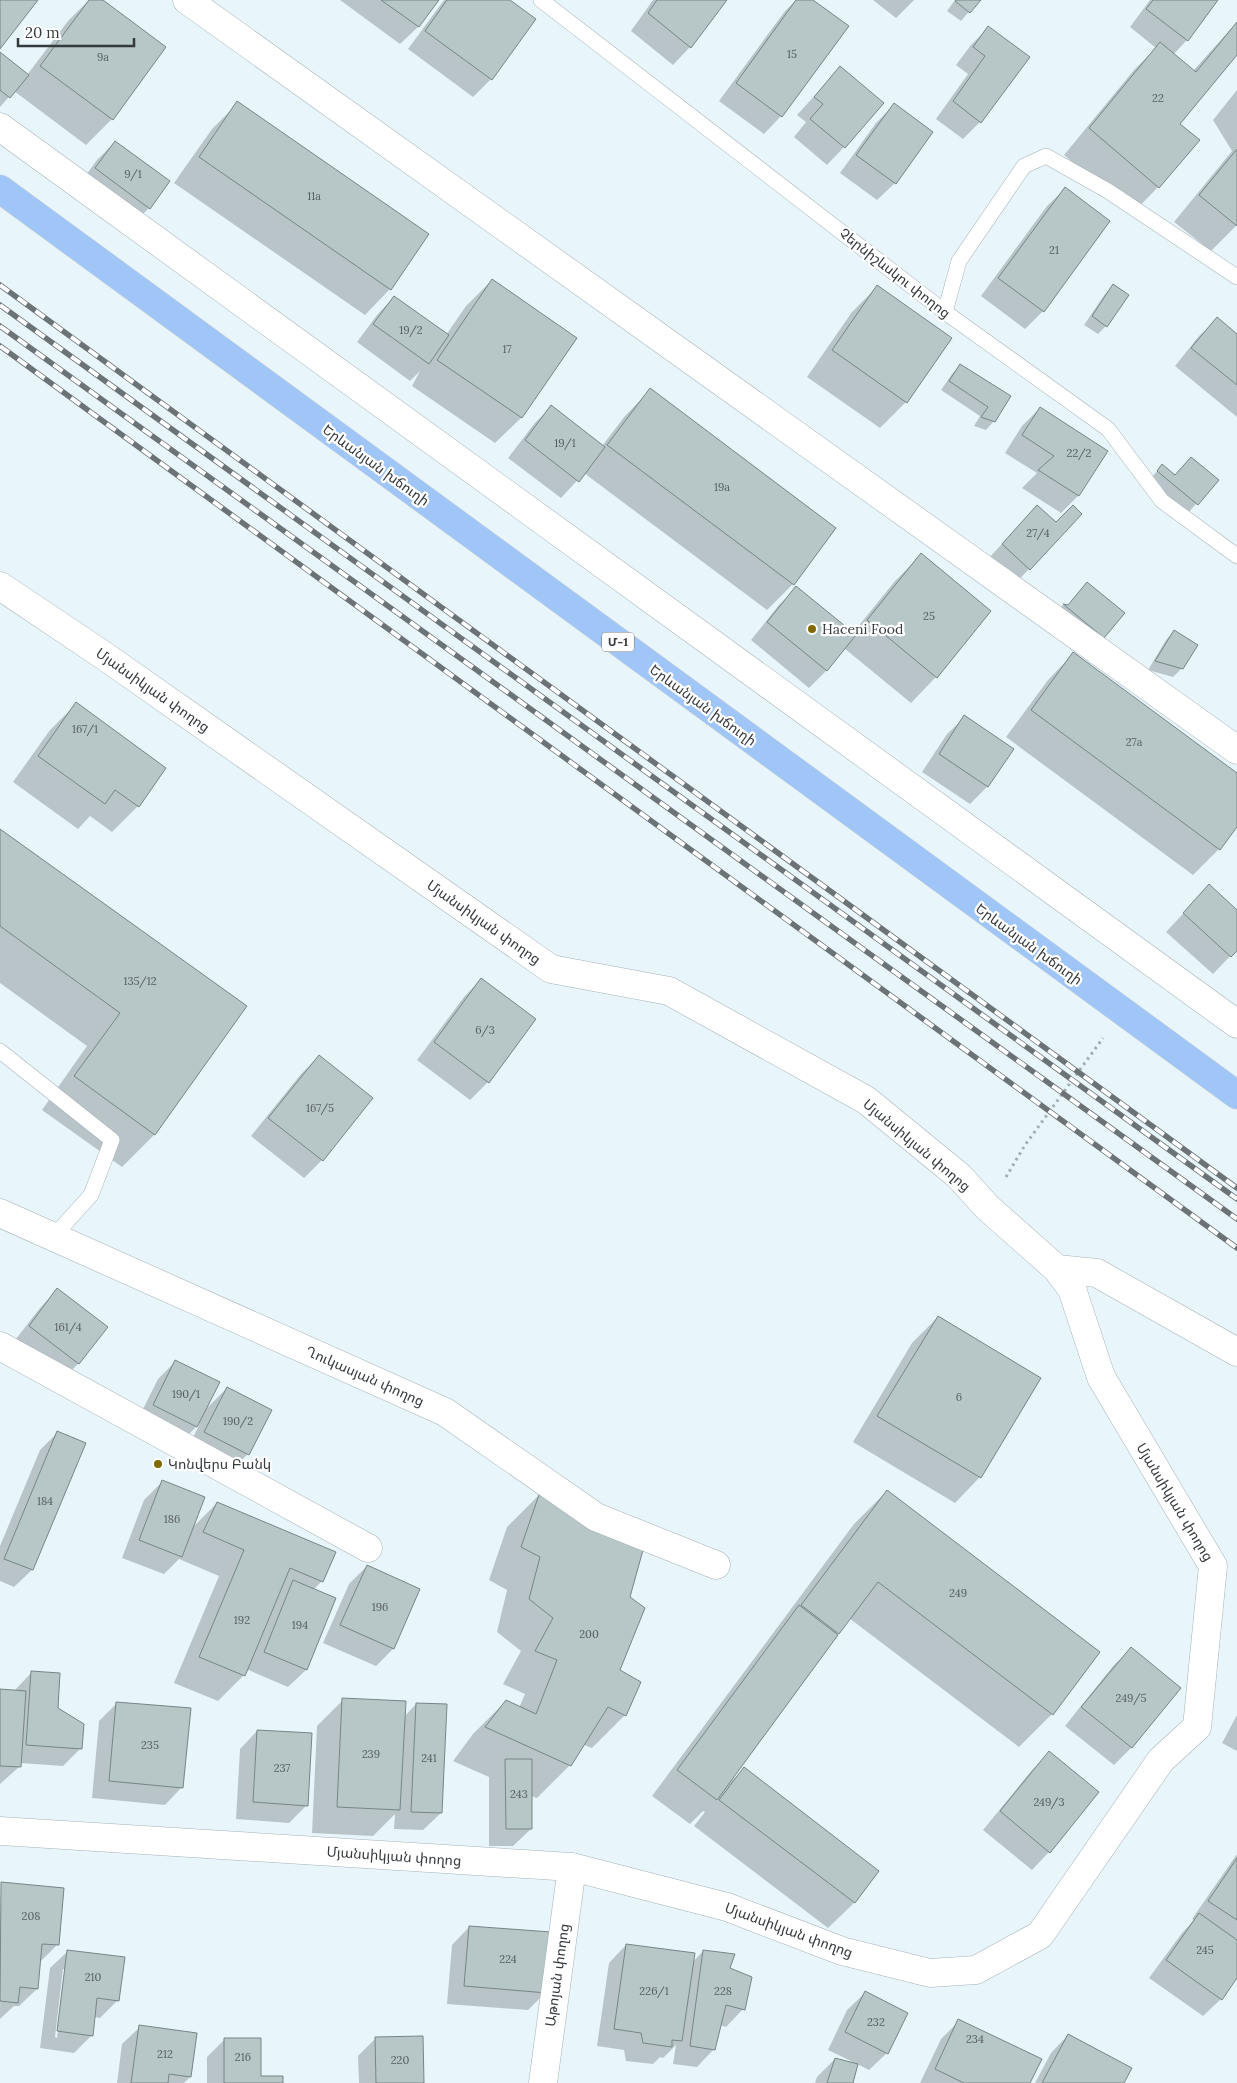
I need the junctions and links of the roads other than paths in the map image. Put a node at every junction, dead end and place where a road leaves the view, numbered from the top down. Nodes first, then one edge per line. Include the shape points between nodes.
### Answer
1 (187, 0) edge
2 (541, 0) edge
3 (0, 127) edge
4 (0, 189) edge
5 (1237, 277) edge
6 (945, 312) junction
7 (1237, 556) edge
8 (0, 586) edge
9 (1237, 750) edge
10 (1237, 1024) edge
11 (0, 1050) edge
12 (1237, 1095) edge
13 (0, 1213) edge
14 (53, 1237) junction
15 (1057, 1269) junction
16 (0, 1346) edge
17 (1237, 1352) edge
18 (368, 1548) dead end
19 (716, 1565) dead end
20 (0, 1831) edge
21 (572, 1867) junction
22 (543, 2083) edge

1 - 9 street
2 - 6 lane, Չերնիշևսկու փողոց
3 - 10 street
4 - 12 highway, Երևանյան խճուղի / Մ-1
5 - 6 lane via 1108,191 1046,156 1024,166 959,261
6 - 7 lane, Չերնիշևսկու փողոց via 1108,429 1162,501
8 - 15 street, Մյանսիկյան փողոց via 111,660 550,969 669,991 866,1100 959,1176 988,1207
11 - 14 lane via 112,1140 91,1195
13 - 14 street, Ղուկասյան փողոց
14 - 19 street, Ղուկասյան փողոց via 445,1412 596,1517
15 - 17 street via 1097,1273
15 - 21 street, Մյանսիկյան փողոց via 1072,1288 1101,1377 1213,1566 1197,1727 1161,1760 1040,1935 976,1970 930,1973 842,1951 727,1907
16 - 18 street
20 - 21 street, Մյանսիկյան փողոց
21 - 22 street, Աթոյան փողոց

